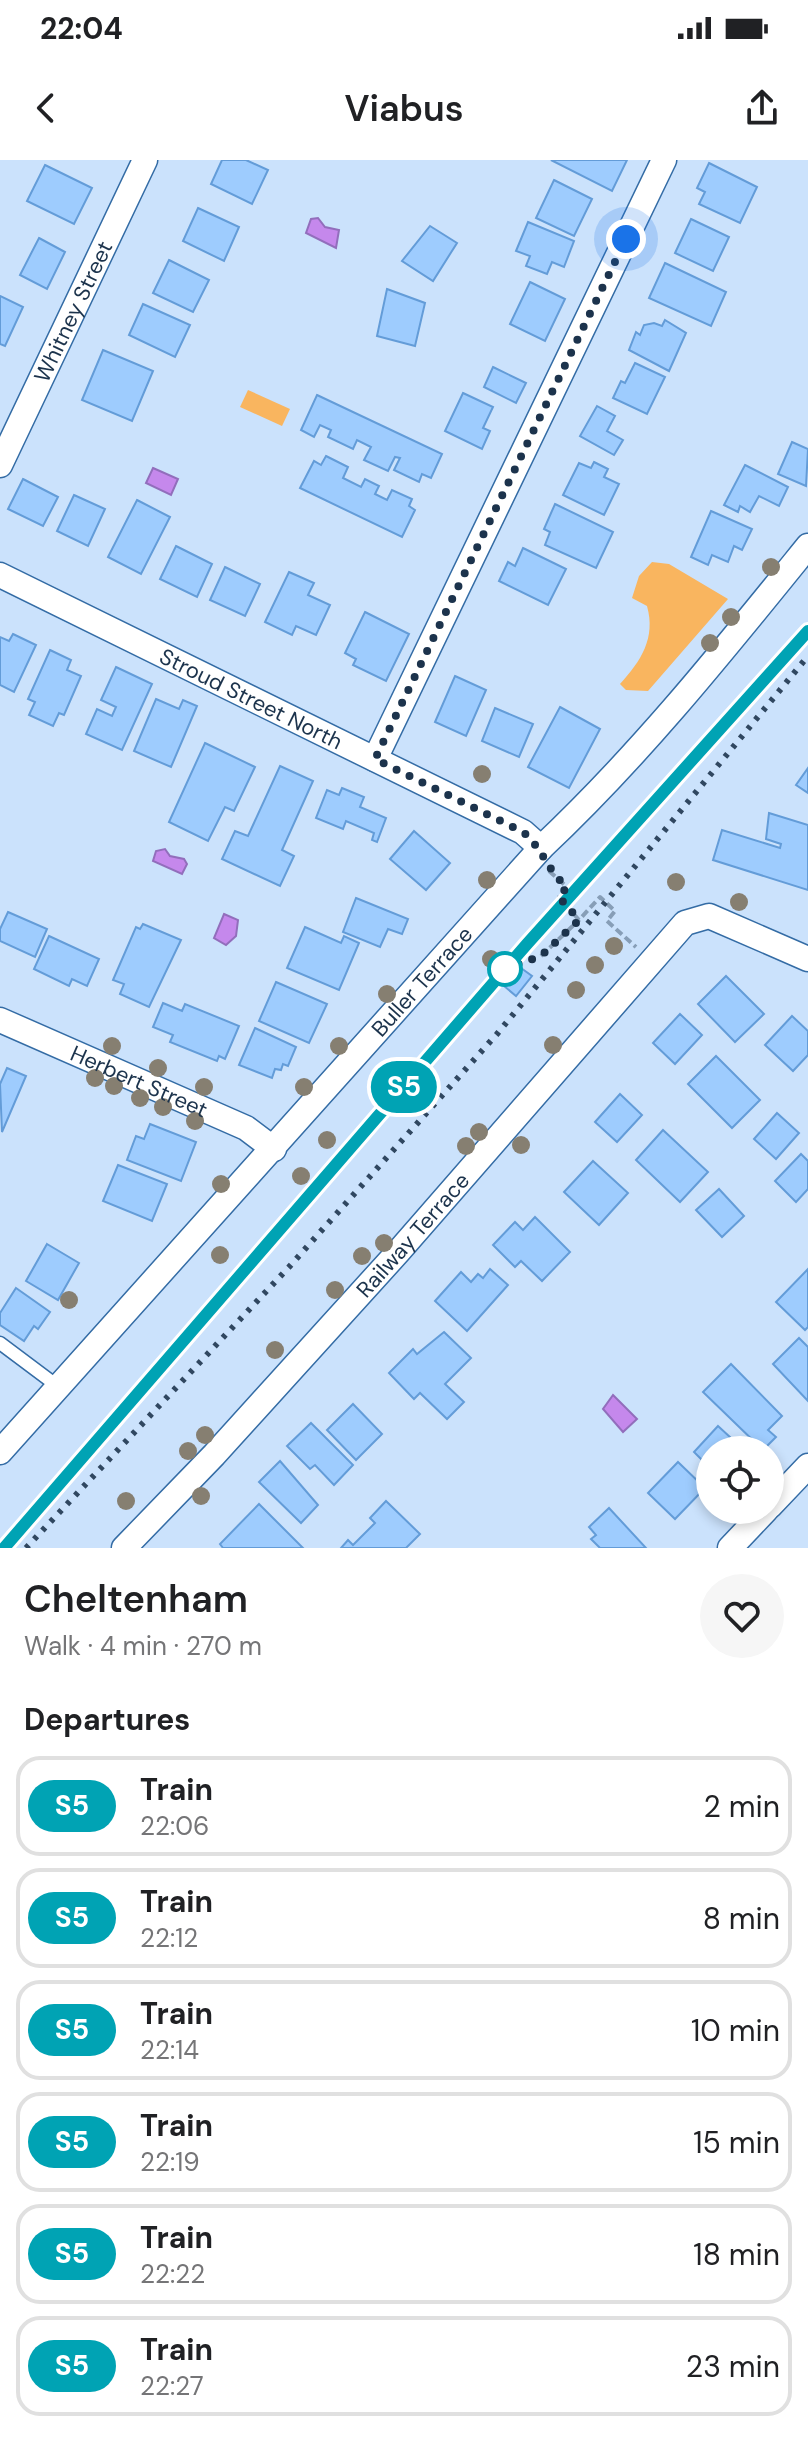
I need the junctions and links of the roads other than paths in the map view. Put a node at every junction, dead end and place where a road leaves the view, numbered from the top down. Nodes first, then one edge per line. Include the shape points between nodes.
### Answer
1 (145, 160) edge
2 (664, 160) edge
3 (0, 465) edge
4 (808, 546) edge
5 (0, 575) edge
6 (375, 759) junction
7 (541, 848) junction
8 (807, 955) edge
9 (0, 1020) edge
10 (274, 1149) junction
11 (0, 1343) edge
12 (60, 1388) junction
13 (0, 1452) edge
14 (808, 1466) edge
15 (784, 1491) edge
16 (753, 1524) edge
17 (124, 1548) edge
18 (730, 1548) edge

1 - 3 street, Whitney Street
2 - 6 street
4 - 7 street, Buller Terrace via 605,789
5 - 6 street, Stroud Street North
6 - 7 street, Stroud Street North via 523,832
7 - 10 street, Buller Terrace
8 - 17 street, Railway Terrace via 709,916 685,923 388,1263
9 - 10 street, Herbert Street via 246,1128
10 - 12 street, Buller Terrace
11 - 12 lane
12 - 13 street, Buller Terrace
14 - 15 street
16 - 18 street

